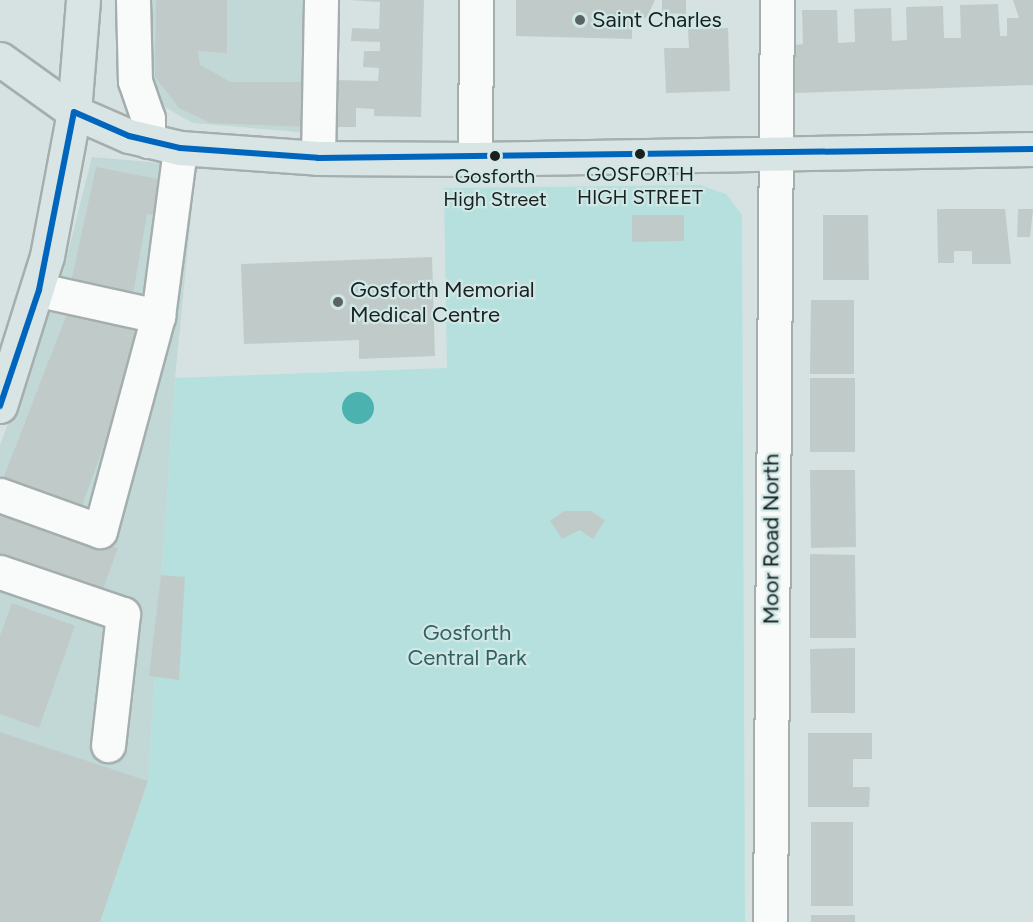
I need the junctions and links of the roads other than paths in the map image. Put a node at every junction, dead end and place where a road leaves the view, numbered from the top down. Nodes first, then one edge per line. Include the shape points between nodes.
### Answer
1 (83, 0) edge
2 (133, 0) edge
3 (321, 0) edge
4 (476, 0) edge
5 (777, 0) edge
6 (0, 59) edge
7 (74, 112) junction
8 (148, 141) junction
9 (180, 148) junction
10 (1033, 149) edge
11 (772, 156) junction
12 (318, 158) junction
13 (475, 159) junction
14 (39, 290) junction
15 (158, 316) junction
16 (0, 406) edge
17 (0, 495) edge
18 (0, 572) edge
19 (108, 745) dead end
20 (770, 922) edge

1 - 7 main road
2 - 8 street via 135,81 148,118
3 - 12 street
4 - 13 street
5 - 11 street, Moor Road North
6 - 7 main road
7 - 8 main road
7 - 14 main road
8 - 9 main road
9 - 12 main road
9 - 15 street
10 - 11 main road
11 - 13 main road
11 - 20 street, Moor Road North
12 - 13 main road
14 - 15 street
14 - 16 main road
15 - 17 street via 100,531
18 - 19 street via 123,614

